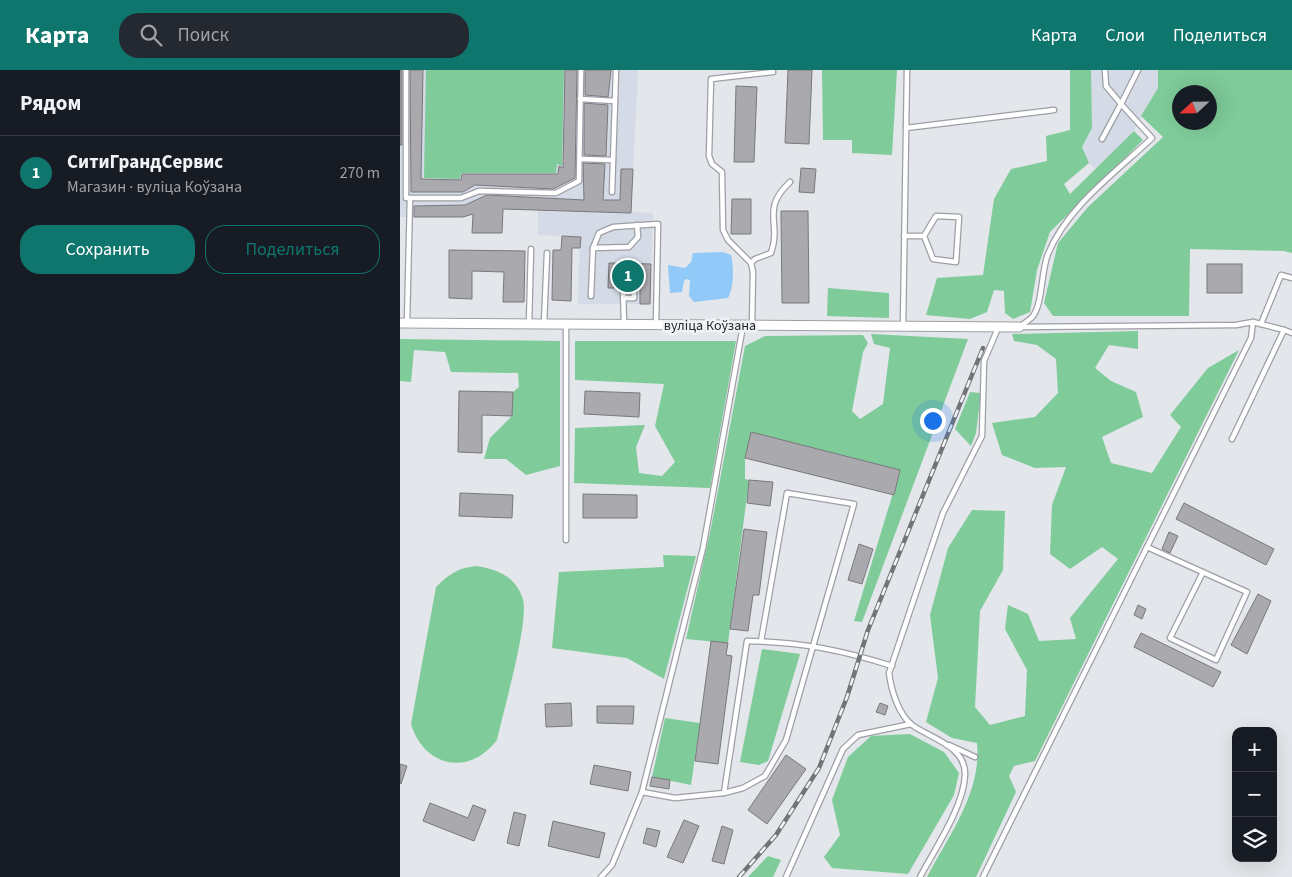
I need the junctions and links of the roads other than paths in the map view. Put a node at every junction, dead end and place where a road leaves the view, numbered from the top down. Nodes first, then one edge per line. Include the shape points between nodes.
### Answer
1 (406, 70) edge
2 (581, 70) edge
3 (616, 70) edge
4 (907, 70) edge
5 (1105, 70) edge
6 (1138, 70) edge
7 (773, 72) dead end
8 (580, 99) junction
9 (615, 101) junction
10 (1122, 104) junction
11 (1054, 110) dead end
12 (906, 128) junction
13 (403, 138) edge
14 (1102, 139) dead end
15 (580, 159) junction
16 (613, 160) junction
17 (790, 182) dead end
18 (612, 192) dead end
19 (405, 198) edge
20 (637, 225) junction
21 (904, 236) junction
22 (924, 236) junction
23 (593, 248) junction
24 (531, 249) dead end
25 (547, 253) dead end
26 (751, 263) junction
27 (1292, 278) edge
28 (623, 288) dead end
29 (634, 288) dead end
30 (591, 296) dead end
31 (623, 298) junction
32 (1253, 322) junction
33 (404, 323) edge
34 (529, 324) junction
35 (544, 324) junction
36 (1261, 324) junction
37 (566, 325) junction
38 (624, 325) junction
39 (656, 325) junction
40 (747, 326) junction
41 (903, 326) junction
42 (998, 326) junction
43 (1020, 326) junction
44 (1284, 330) junction
45 (1292, 334) edge
46 (1232, 439) dead end
47 (566, 540) dead end
48 (1147, 547) junction
49 (1203, 572) junction
50 (761, 641) junction
51 (812, 646) junction
52 (892, 666) junction
53 (910, 724) junction
54 (946, 743) junction
55 (975, 757) dead end
56 (642, 792) junction
57 (724, 792) junction
58 (601, 877) edge
59 (786, 877) edge
60 (920, 877) edge
61 (983, 877) edge

1 - 13 lane
2 - 8 lane
3 - 9 lane
4 - 12 lane
5 - 10 lane via 1106,86
6 - 10 lane
7 - 26 lane via 711,79 709,156 712,164 722,172 723,230 728,240
8 - 9 lane
8 - 15 lane
9 - 16 lane
10 - 14 lane
10 - 43 lane via 1152,138 1085,202 1055,236 1034,312
11 - 12 lane
12 - 21 lane
13 - 19 lane
15 - 16 lane
15 - 19 lane via 579,181 556,193 479,191 460,198
16 - 18 lane
17 - 26 lane via 778,193 772,206 775,242 771,253 755,258
19 - 33 lane
20 - 23 lane via 603,230 595,239
20 - 23 lane via 638,237 629,247
20 - 39 lane via 658,224
21 - 22 lane
21 - 41 lane
22 - 22 lane via 933,260 956,262 959,217 936,216
23 - 30 lane
24 - 34 lane
25 - 35 lane
26 - 40 lane via 753,272
27 - 36 lane via 1281,274
28 - 31 lane
29 - 31 lane via 634,298
31 - 38 lane
32 - 36 lane
32 - 43 lane via 1236,325
32 - 48 lane via 1251,338
33 - 34 street, вуліца Коўзана
34 - 35 street, вуліца Коўзана
35 - 37 street, вуліца Коўзана
36 - 44 lane
37 - 38 street, вуліца Коўзана
37 - 47 lane
38 - 39 street, вуліца Коўзана
39 - 40 street, вуліца Коўзана
40 - 41 street, вуліца Коўзана
40 - 56 lane via 702,548
41 - 42 street, вуліца Коўзана
42 - 43 street, вуліца Коўзана
42 - 52 lane via 984,361 982,436 943,513
44 - 45 lane
44 - 46 lane
48 - 49 lane
48 - 61 lane
49 - 49 lane via 1247,592 1216,660 1170,638
50 - 51 lane
50 - 51 lane via 787,493 854,504
50 - 57 lane via 747,640
51 - 52 lane
51 - 57 lane via 786,740 765,776 743,788
52 - 53 lane via 889,673 892,694
53 - 54 lane
53 - 59 lane via 858,735 843,749
54 - 55 lane
54 - 60 lane via 962,761 965,775 958,803
56 - 57 lane via 675,798
56 - 58 lane via 612,865

